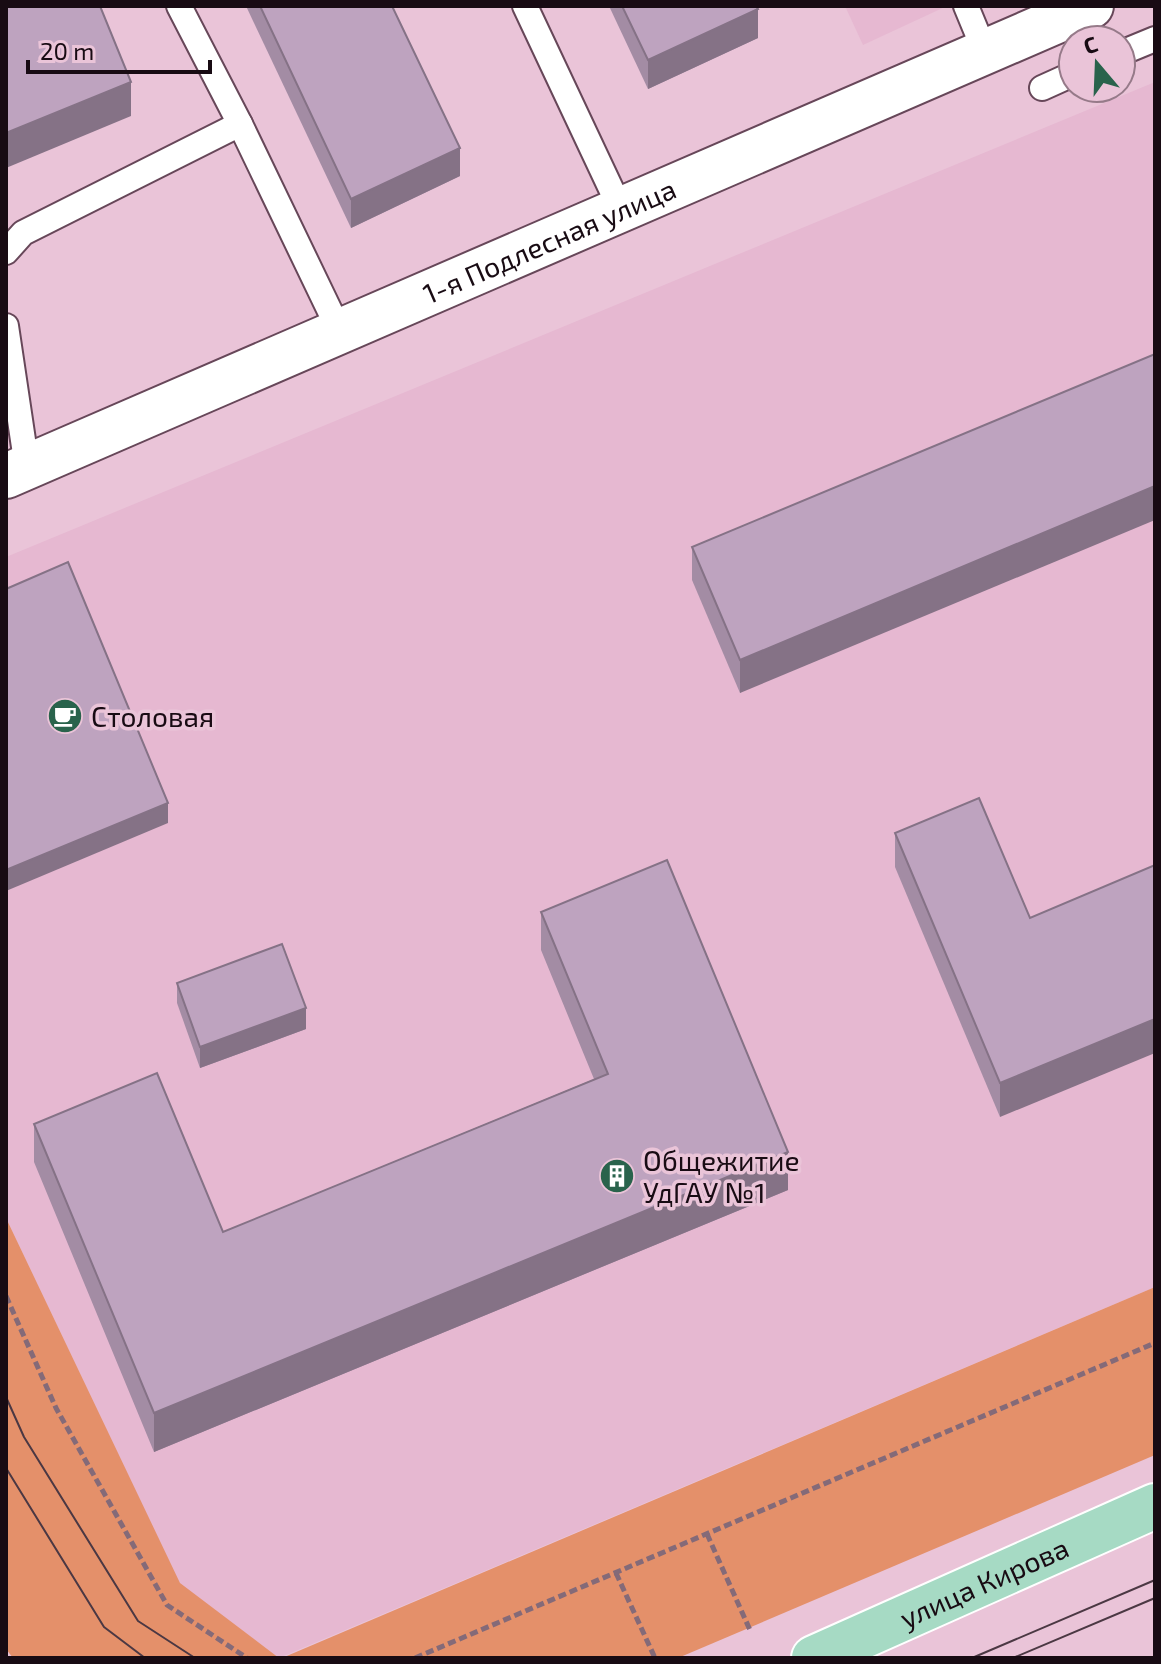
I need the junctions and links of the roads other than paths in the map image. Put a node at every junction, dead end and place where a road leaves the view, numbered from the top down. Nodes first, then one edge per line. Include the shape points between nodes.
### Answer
1 (179, 6) edge
2 (525, 6) edge
3 (966, 6) edge
4 (1091, 6) edge
5 (985, 52) junction
6 (1057, 81) edge
7 (1042, 88) dead end
8 (240, 124) junction
9 (621, 210) junction
10 (6, 252) edge
11 (6, 326) edge
12 (340, 332) junction
13 (16, 472) edge
14 (1155, 1506) edge
15 (814, 1658) edge

1 - 8 lane
2 - 9 lane
3 - 5 lane
4 - 5 street, 1-я Подлесная улица
5 - 9 street, 1-я Подлесная улица
6 - 7 lane
8 - 10 lane via 23,233
8 - 12 lane
9 - 12 street, 1-я Подлесная улица
11 - 13 lane
12 - 13 street, 1-я Подлесная улица
14 - 15 main road, улица Кирова

